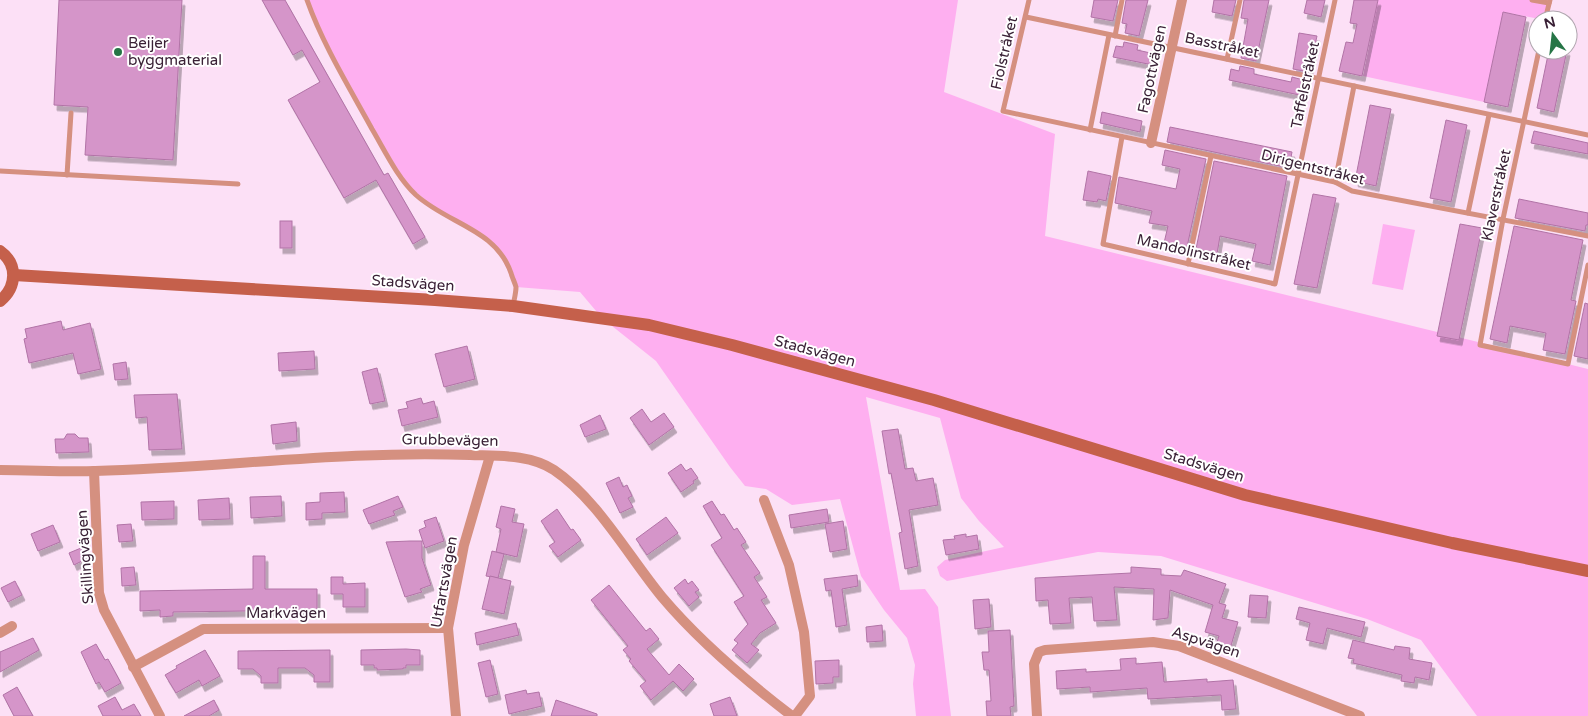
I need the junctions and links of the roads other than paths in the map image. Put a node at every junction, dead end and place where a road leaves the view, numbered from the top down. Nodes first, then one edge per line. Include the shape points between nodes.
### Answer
1 (307, 0) edge
2 (1029, 0) edge
3 (1122, 0) edge
4 (1182, 0) edge
5 (1240, 0) edge
6 (1335, 0) edge
7 (1532, 0) edge
8 (1549, 2) edge
9 (1026, 17) junction
10 (1112, 35) junction
11 (1172, 48) junction
12 (1227, 59) junction
13 (1537, 60) edge
14 (1319, 79) junction
15 (1354, 86) junction
16 (1004, 112) joint
17 (70, 113) dead end
18 (1489, 115) junction
19 (1524, 122) junction
20 (1090, 130) junction
21 (1588, 134) edge
22 (1122, 137) junction
23 (1152, 143) junction
24 (1211, 156) junction
25 (0, 171) edge
26 (67, 174) junction
27 (1299, 174) junction
28 (1335, 182) junction
29 (238, 184) dead end
30 (1468, 213) junction
31 (1503, 219) junction
32 (1588, 236) edge
33 (0, 251) edge
34 (1188, 264) junction
35 (1588, 265) edge
36 (14, 275) junction
37 (0, 301) edge
38 (513, 306) junction
39 (490, 456) junction
40 (0, 470) edge
41 (94, 471) junction
42 (764, 500) dead end
43 (1588, 571) edge
44 (12, 626) dead end
45 (448, 628) junction
46 (0, 633) edge
47 (133, 667) junction
48 (160, 716) edge
49 (456, 716) edge
50 (793, 716) edge
51 (1037, 716) edge
52 (1360, 716) edge

1 - 38 lane via 323,39 390,160 416,195 441,214 494,245 508,264 516,287
2 - 9 lane, Fiolstråket
3 - 10 lane
4 - 11 street, Fagottvägen
5 - 12 lane
6 - 14 lane, Taffelstråket
7 - 8 lane
9 - 10 lane, Basstråket
9 - 16 lane, Fiolstråket
10 - 11 lane, Basstråket
10 - 20 lane
11 - 12 lane, Basstråket
11 - 23 street, Fagottvägen
12 - 14 lane, Basstråket
13 - 19 lane, Klaverstråket
14 - 15 lane, Basstråket
14 - 27 lane, Taffelstråket
15 - 18 lane, Basstråket
15 - 28 lane
16 - 20 lane, Dirigentstråket
17 - 26 lane
18 - 19 lane, Basstråket
18 - 30 lane
19 - 21 lane, Basstråket
19 - 31 lane, Klaverstråket
20 - 22 lane, Dirigentstråket
22 - 23 lane, Dirigentstråket
22 - 34 lane, Mandolinstråket via 1103,244
23 - 24 lane, Dirigentstråket
24 - 27 lane, Dirigentstråket
24 - 34 lane
25 - 26 lane
26 - 29 lane
27 - 28 lane, Dirigentstråket
27 - 34 lane, Mandolinstråket via 1274,284
28 - 30 lane, Dirigentstråket via 1352,191
30 - 31 lane, Dirigentstråket
31 - 32 lane, Dirigentstråket
31 - 35 lane, Klaverstråket via 1480,345 1568,364
33 - 36 main road via 8,259
36 - 37 main road via 8,292
36 - 38 main road, Stadsvägen
38 - 43 main road, Stadsvägen via 649,325 732,345 934,400 1244,494 1452,544
39 - 41 street, Grubbevägen via 418,453
39 - 45 street, Utfartsvägen via 464,545
39 - 50 street, Grubbevägen via 517,457 552,468 565,478 612,530 661,596 699,637 740,676
40 - 41 street, Grubbevägen
41 - 47 street, Skillingvägen via 100,592 104,610
42 - 50 street, Grubbevägen via 789,565 804,632 810,696
44 - 46 street
45 - 47 street, Markvägen via 204,629
45 - 49 street, Utfartsvägen
47 - 48 street, Skillingvägen
51 - 52 street, Aspvägen via 1034,664 1039,652 1153,642 1179,646

